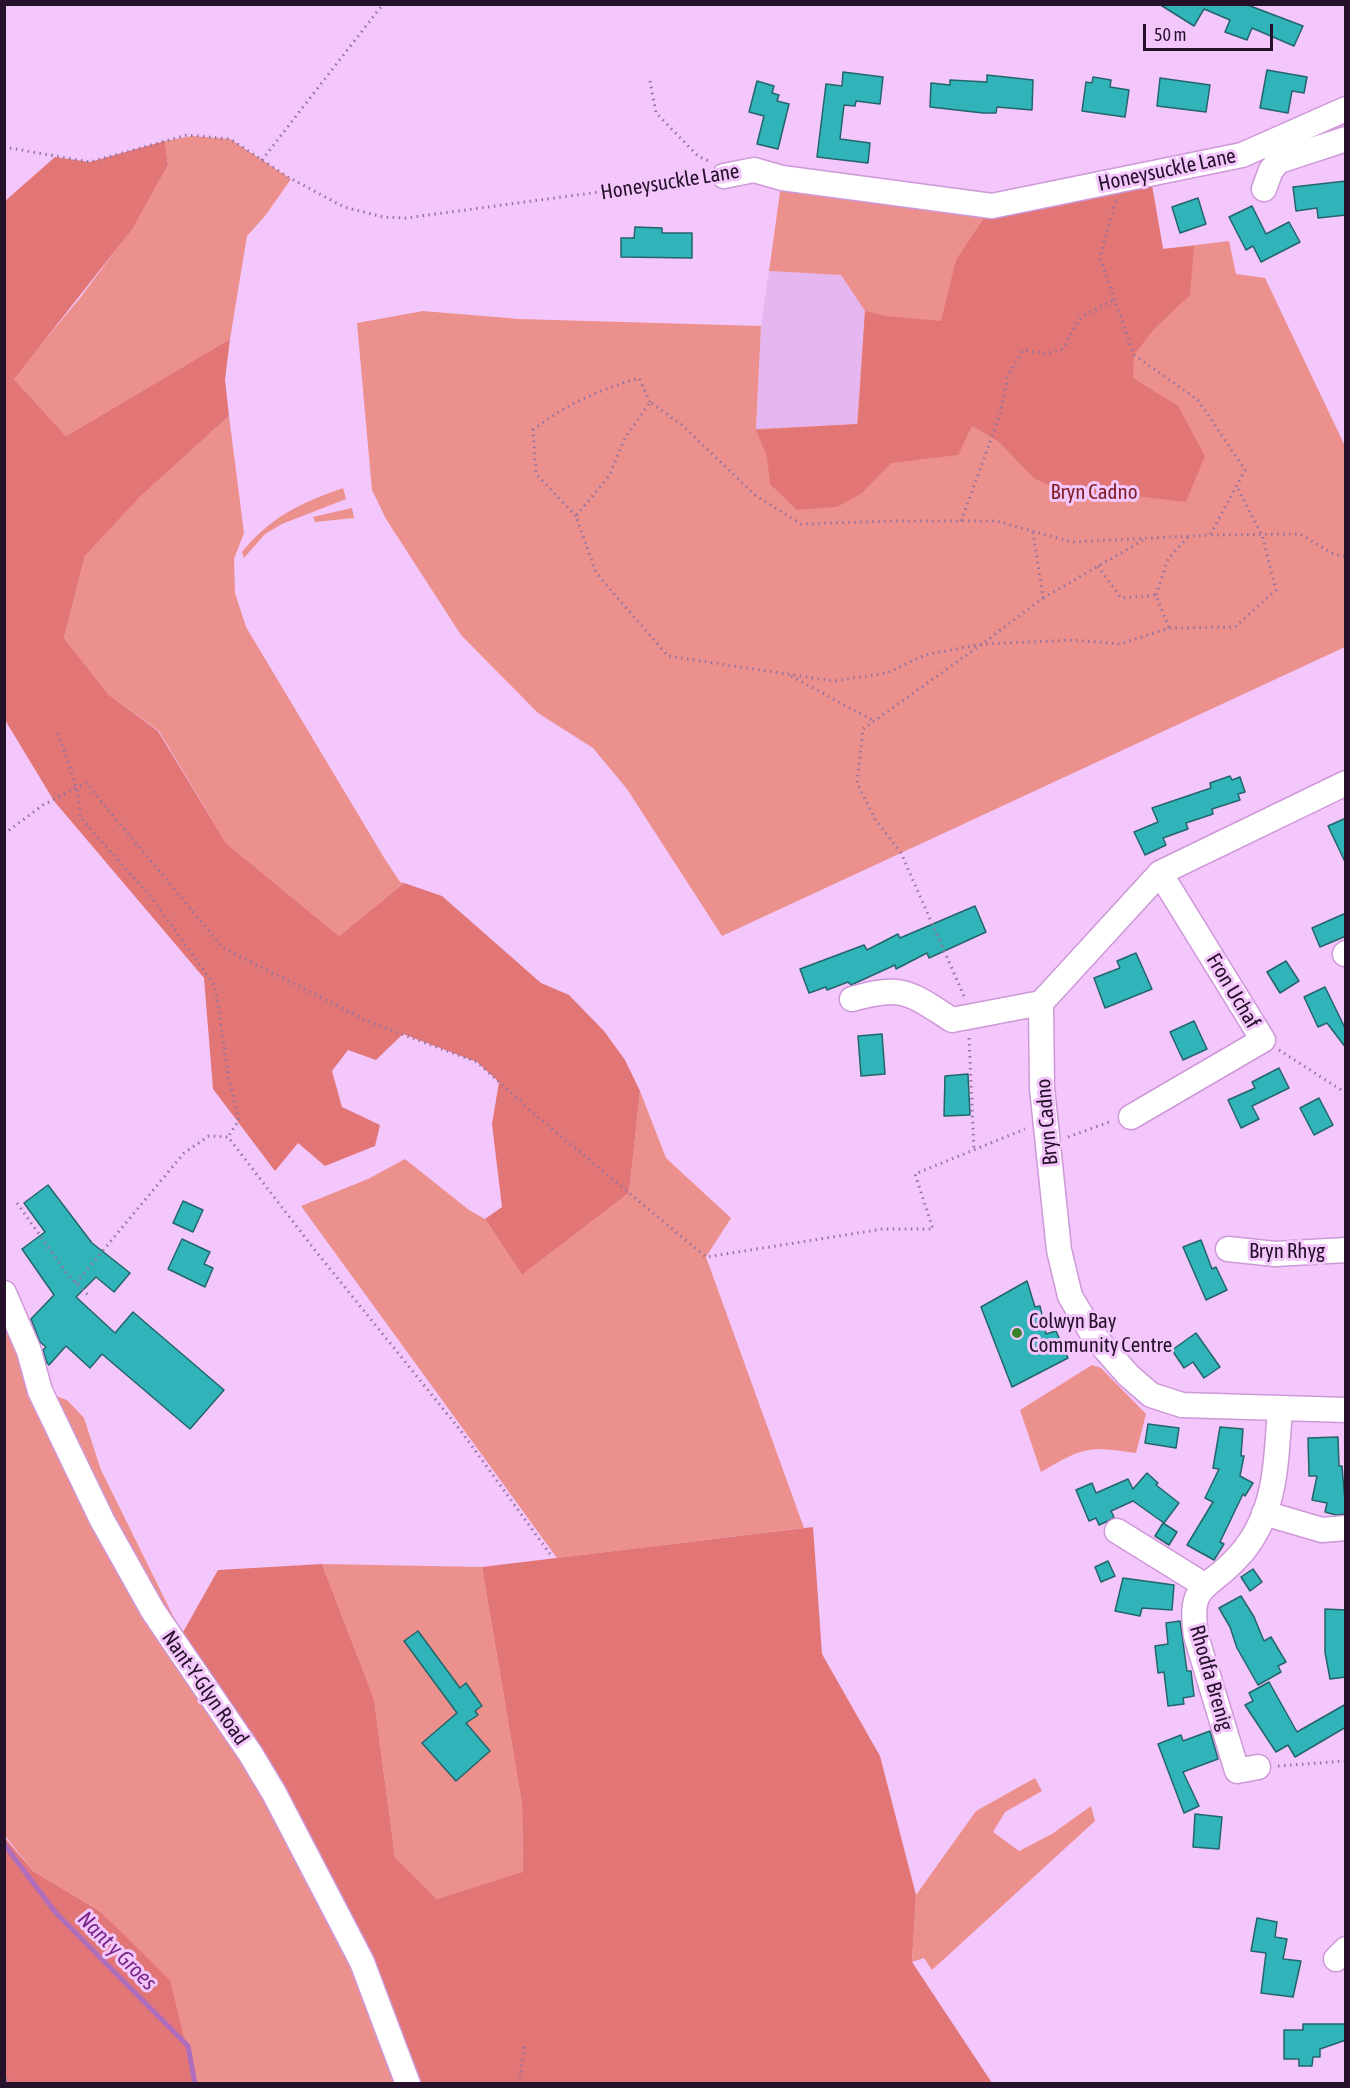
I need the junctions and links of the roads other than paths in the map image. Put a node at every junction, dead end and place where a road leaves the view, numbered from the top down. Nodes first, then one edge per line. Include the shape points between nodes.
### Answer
1 (1346, 109) edge
2 (1346, 139) edge
3 (729, 174) road end
4 (1264, 189) dead end
5 (1346, 783) edge
6 (1160, 873) junction
7 (852, 999) dead end
8 (1041, 1003) junction
9 (1131, 1117) road end
10 (1228, 1249) dead end
11 (1346, 1250) edge
12 (4, 1293) edge
13 (1280, 1410) junction
14 (1346, 1410) edge
15 (1264, 1513) junction
16 (1346, 1528) edge
17 (1117, 1531) dead end
18 (1204, 1585) junction
19 (1258, 1767) road end
20 (408, 2084) edge

1 - 3 street, Honeysuckle Lane via 1242,155 992,206 782,178 754,170
2 - 4 street via 1279,161
5 - 6 street
6 - 8 street
6 - 9 street, Fron Uchaf via 1263,1041
7 - 8 street via 895,990 908,992 952,1020
8 - 13 street, Bryn Cadno via 1042,1088 1059,1250 1070,1296 1093,1335 1151,1395 1182,1405
10 - 11 street, Bryn Rhyg via 1275,1254
12 - 20 street, Nant-Y-Glyn Road via 29,1352 40,1391 102,1520 153,1611 274,1793 362,1962
13 - 14 street, Bryn Cadno
13 - 15 street, Rhodfa Brenig via 1274,1470
15 - 16 street via 1322,1530
15 - 18 street, Rhodfa Brenig via 1238,1558
17 - 18 street via 1132,1552
18 - 19 street, Rhodfa Brenig via 1196,1597 1193,1613 1196,1636 1237,1771

